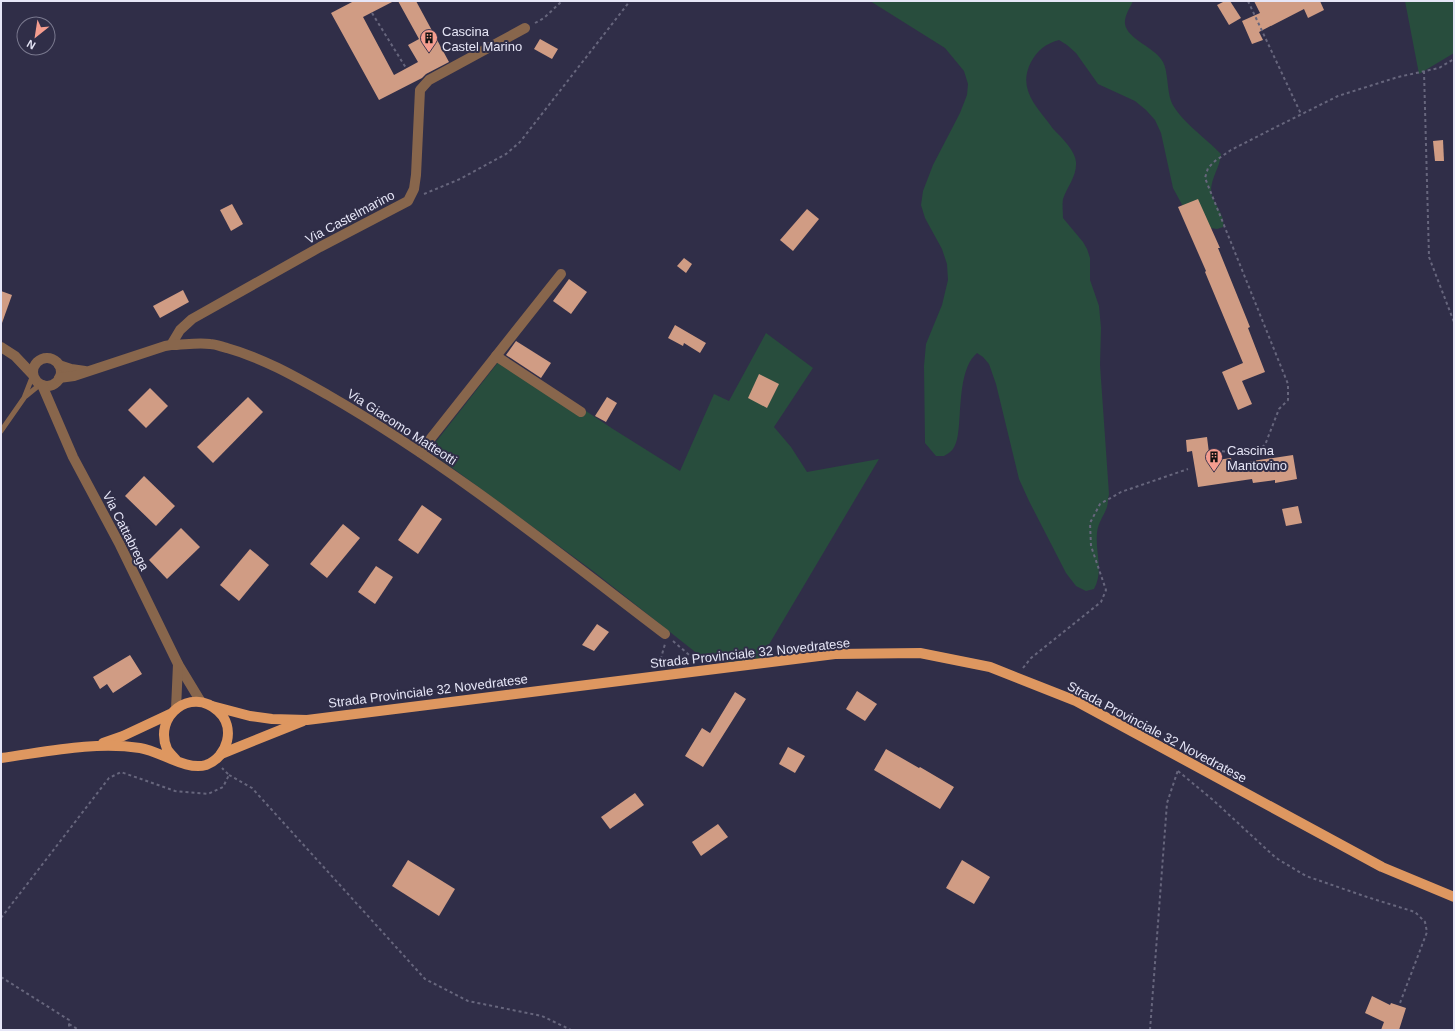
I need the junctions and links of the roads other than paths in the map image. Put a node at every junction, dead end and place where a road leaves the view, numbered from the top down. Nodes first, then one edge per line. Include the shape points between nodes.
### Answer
1 (525, 28) road end
2 (561, 274) dead end
3 (171, 346) junction
4 (1, 347) edge
5 (15, 356) junction
6 (496, 356) junction
7 (39, 360) junction
8 (59, 365) junction
9 (89, 371) junction
10 (33, 376) junction
11 (57, 380) junction
12 (42, 385) junction
13 (24, 398) junction
14 (53, 410) junction
15 (581, 412) dead end
16 (1, 431) edge
17 (420, 452) junction
18 (665, 634) road end
19 (178, 664) junction
20 (201, 702) junction
21 (212, 706) junction
22 (173, 711) junction
23 (307, 720) junction
24 (94, 746) junction
25 (1, 758) edge
26 (218, 758) junction
27 (177, 760) junction
28 (1454, 897) edge

1 - 3 street, Via Castelmarino via 430,80 420,90 416,175 414,189 408,201 192,318 180,330
2 - 6 street
3 - 9 street, Via Giacomo Matteotti
3 - 17 street, Via Giacomo Matteotti via 210,344 242,352 311,385
4 - 5 street
5 - 7 street
5 - 10 street
6 - 15 street
6 - 17 street
7 - 8 street via 52,359
7 - 10 street via 34,367
8 - 9 street, Via Giacomo Matteotti
8 - 11 street
9 - 11 street, Via Giacomo Matteotti
10 - 12 street
10 - 13 lane
11 - 12 street via 52,385
11 - 14 street, Via Cattabrega via 53,394
12 - 13 lane
12 - 14 street, Via Cattabrega
13 - 16 lane
14 - 19 street, Via Cattabrega via 73,457 120,545
17 - 18 street, Via Giacomo Matteotti
19 - 20 street, Via Cattabrega
19 - 22 street, Via Cattabrega
20 - 21 main road
20 - 22 main road via 191,702
21 - 23 main road, Strada Provinciale 32 Novedratese via 250,716
21 - 26 main road via 219,712 228,728 226,746
22 - 24 main road via 123,736
22 - 27 main road via 165,724 163,738 168,750
23 - 26 main road, Strada Provinciale 32 Novedratese
23 - 28 main road, Strada Provinciale 32 Novedratese via 835,654 920,653 990,667 1076,701 1382,867
24 - 25 main road
24 - 27 main road via 141,748
26 - 27 main road via 195,767

